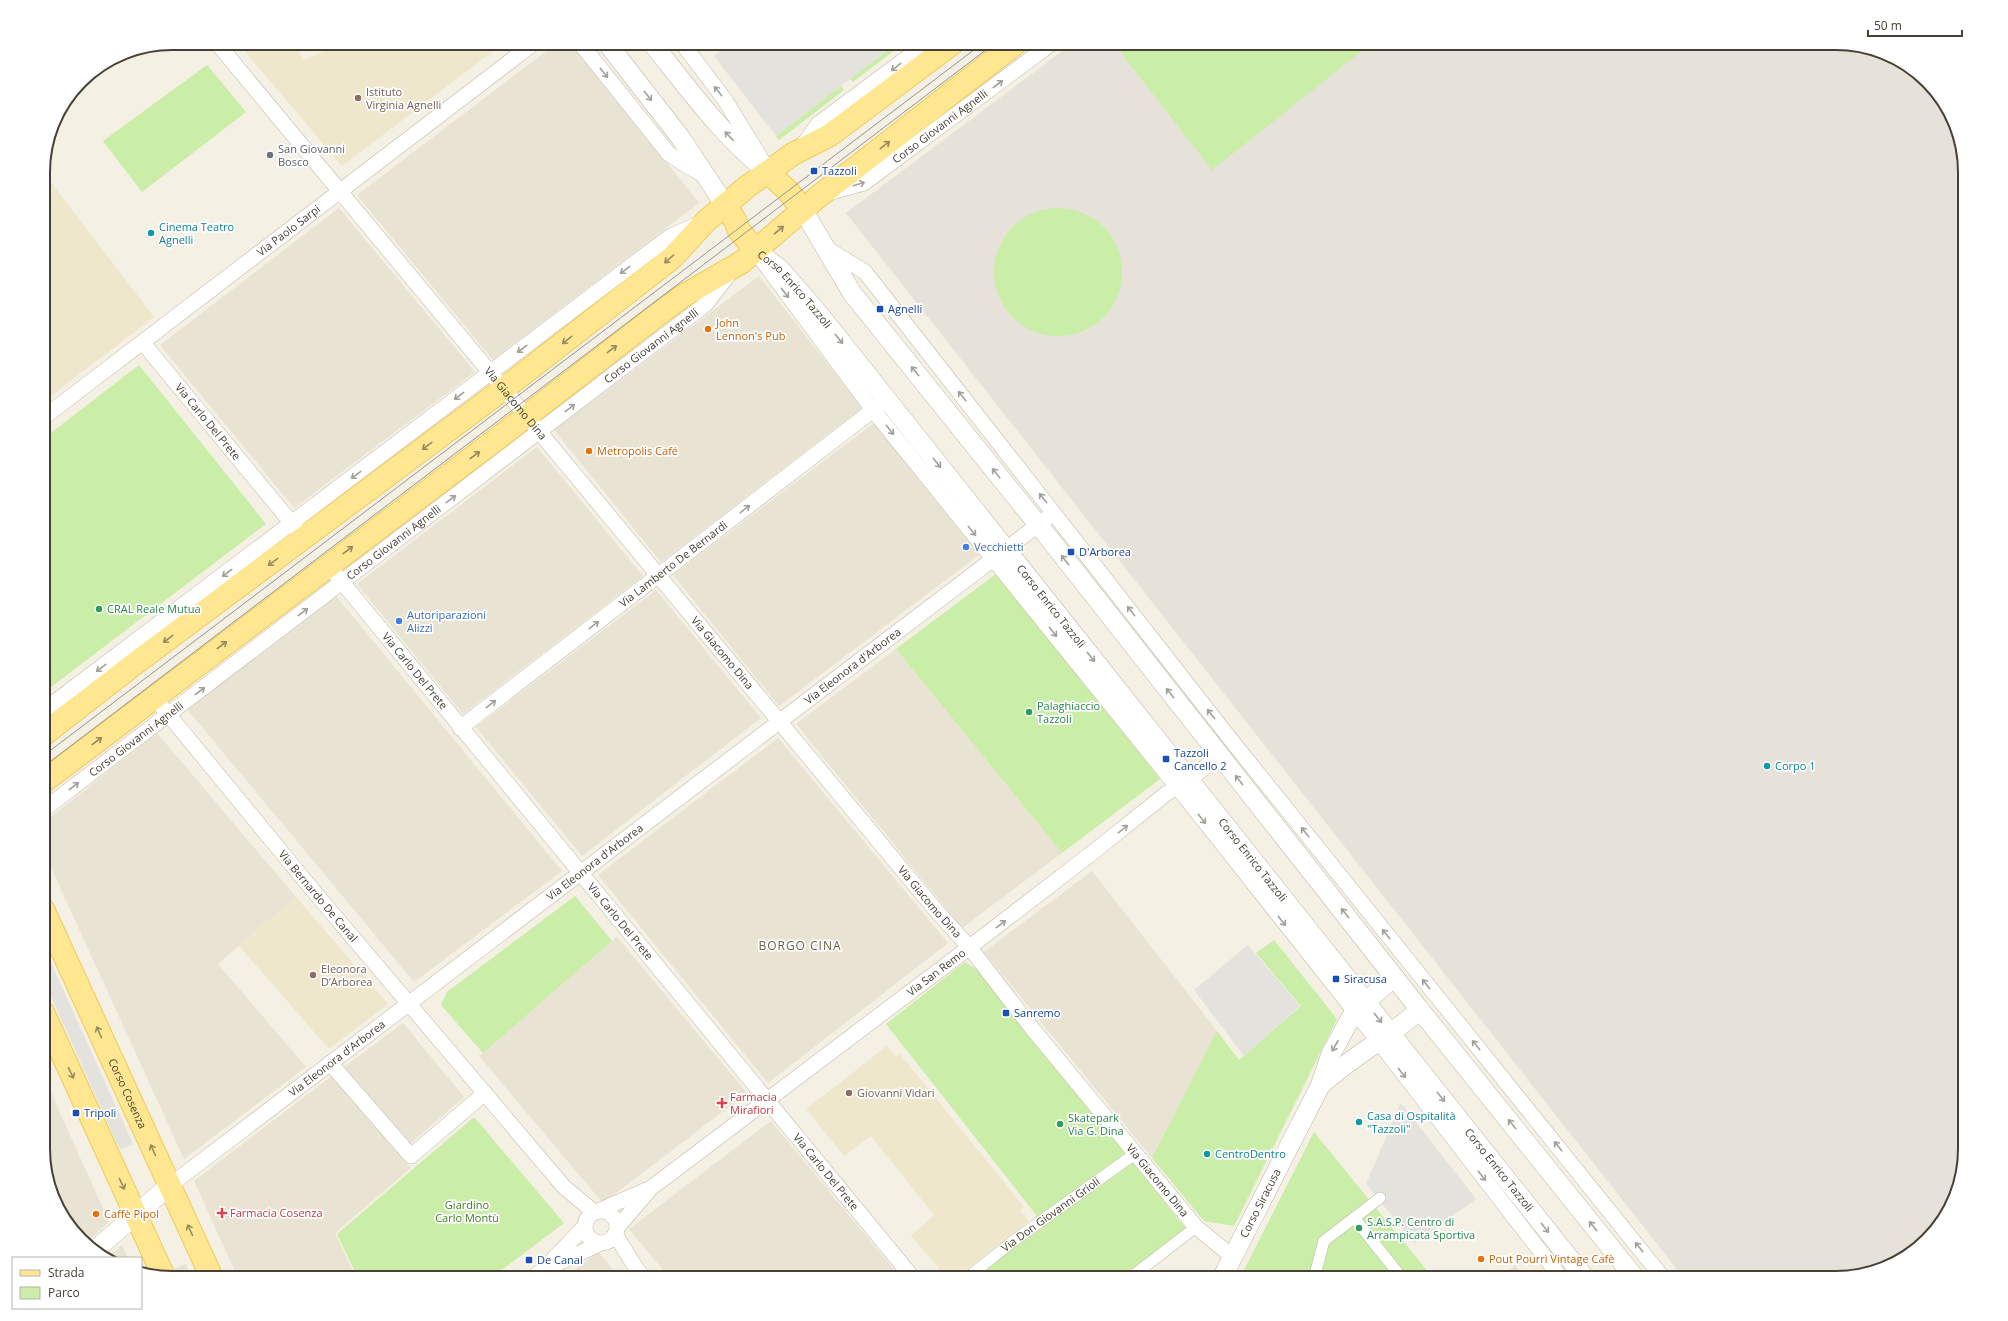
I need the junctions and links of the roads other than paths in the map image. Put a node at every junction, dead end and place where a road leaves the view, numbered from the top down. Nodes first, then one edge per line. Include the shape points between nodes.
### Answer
1 (223, 50) edge
2 (525, 50) edge
3 (586, 50) edge
4 (612, 50) edge
5 (658, 50) edge
6 (687, 50) edge
7 (918, 50) edge
8 (943, 50) edge
9 (1007, 50) edge
10 (1043, 50) edge
11 (797, 152) junction
12 (768, 172) junction
13 (706, 176) junction
14 (340, 192) junction
15 (821, 194) junction
16 (726, 205) junction
17 (803, 210) junction
18 (706, 221) junction
19 (826, 248) junction
20 (755, 250) junction
21 (142, 343) junction
22 (490, 373) junction
23 (503, 389) junction
24 (880, 405) junction
25 (50, 413) edge
26 (532, 424) junction
27 (1054, 512) junction
28 (1038, 525) junction
29 (298, 531) junction
30 (1000, 554) junction
31 (328, 565) junction
32 (658, 576) junction
33 (342, 583) junction
34 (128, 658) junction
35 (154, 697) junction
36 (50, 707) edge
37 (168, 715) junction
38 (779, 721) junction
39 (460, 728) junction
40 (50, 729) edge
41 (1220, 756) junction
42 (50, 777) edge
43 (1183, 784) junction
44 (50, 805) edge
45 (580, 873) junction
46 (50, 924) edge
47 (970, 948) junction
48 (1410, 964) junction
49 (1394, 977) junction
50 (410, 1004) junction
51 (1360, 1007) junction
52 (1420, 1010) junction
53 (50, 1027) edge
54 (1385, 1038) junction
55 (330, 1063) junction
56 (1320, 1086) junction
57 (485, 1093) junction
58 (767, 1100) junction
59 (1136, 1153) junction
60 (169, 1186) junction
61 (651, 1188) junction
62 (1380, 1198) dead end
63 (136, 1213) junction
64 (590, 1218) junction
65 (1354, 1218) junction
66 (1196, 1227) junction
67 (609, 1237) junction
68 (99, 1246) edge
69 (1233, 1257) junction
70 (161, 1270) edge
71 (209, 1271) edge
72 (540, 1271) edge
73 (543, 1271) edge
74 (638, 1271) edge
75 (907, 1271) edge
76 (976, 1271) edge
77 (1139, 1271) edge
78 (1226, 1271) edge
79 (1316, 1271) edge
80 (1396, 1271) edge
81 (1556, 1271) edge
82 (1579, 1271) edge
83 (1629, 1271) edge
84 (1658, 1271) edge

1 - 14 street, Via Giacomo Dina
2 - 14 street, Via Paolo Sarpi
3 -> 13 street via 668,153
4 -> 13 street via 680,137
12 -> 5 street via 750,158 710,116
12 -> 6 street via 726,100
7 -> 11 street via 818,124
8 - 11 main road via 830,135
15 -> 9 main road, Corso Giovanni Agnelli
15 -> 10 street, Corso Giovanni Agnelli via 864,184
11 - 12 main road
12 - 16 main road
12 - 17 main road
13 - 16 street
14 - 21 street, Via Paolo Sarpi
14 - 22 street, Via Giacomo Dina
15 - 17 main road, Corso Giovanni Agnelli
16 - 18 main road
16 - 20 main road via 738,229
17 - 19 street
20 -> 17 main road, Corso Giovanni Agnelli
18 -> 22 street via 671,236
18 -> 23 main road via 672,258
27 -> 19 street via 865,272
28 -> 19 street via 852,292
20 -> 24 street, Corso Enrico Tazzoli via 780,269 819,314
26 -> 20 main road, Corso Giovanni Agnelli via 683,296 734,267
21 - 25 street, Via Paolo Sarpi
21 - 29 street, Via Carlo Del Prete
22 - 23 street, Via Giacomo Dina
22 -> 29 street
23 - 26 street, Via Giacomo Dina
23 -> 29 main road
24 -> 30 street, Corso Enrico Tazzoli
32 -> 24 street, Via Lamberto De Bernardi
31 -> 26 main road, Corso Giovanni Agnelli
26 - 32 street, Via Giacomo Dina
33 -> 26 street, Corso Giovanni Agnelli
27 - 28 street, Via Eleonora d'Arborea
48 -> 27 street via 1230,739
28 - 30 street, Via Eleonora d'Arborea
41 -> 28 street
29 -> 34 main road
30 - 38 street, Via Eleonora d'Arborea
30 -> 43 street, Corso Enrico Tazzoli
31 - 33 street, Via Carlo Del Prete
35 -> 31 main road, Corso Giovanni Agnelli
32 - 38 street, Via Giacomo Dina
39 -> 32 street, Via Lamberto De Bernardi
37 -> 33 street, Corso Giovanni Agnelli
33 - 39 street, Via Carlo Del Prete
34 -> 36 street
34 - 40 main road
35 - 37 street, Via Bernardo De Canal
42 -> 35 main road, Corso Giovanni Agnelli
44 -> 37 street, Corso Giovanni Agnelli
37 - 50 street, Via Bernardo De Canal
38 - 45 street, Via Eleonora d'Arborea
38 - 47 street, Via Giacomo Dina
39 - 45 street, Via Carlo Del Prete
41 - 43 street, Via San Remo
49 -> 41 street
47 -> 43 street, Via San Remo via 1167,793
43 -> 51 street, Corso Enrico Tazzoli
45 - 50 street, Via Eleonora d'Arborea
45 - 58 street, Via Carlo Del Prete
60 -> 46 main road, Corso Cosenza
47 - 58 street, Via San Remo
47 - 59 street, Via Giacomo Dina
48 - 49 street, Corso Siracusa
84 -> 48 street
49 - 51 street, Corso Siracusa
49 - 52 street
50 - 55 street, Via Eleonora d'Arborea
50 - 57 street, Via Bernardo De Canal
51 -> 54 street, Corso Enrico Tazzoli
51 -> 56 street, Corso Siracusa via 1331,1054
52 - 54 street, Corso Siracusa
83 -> 52 street
53 -> 63 main road
54 - 56 street, Corso Siracusa via 1338,1069
54 -> 81 street, Corso Enrico Tazzoli
54 -> 82 street, Corso Enrico Tazzoli
55 - 57 street via 411,1156
55 - 60 street, Via Eleonora d'Arborea
56 - 69 street, Corso Siracusa
57 - 64 street, Via Bernardo De Canal via 564,1187 572,1206
58 - 61 street, Via San Remo
58 - 75 street, Via Carlo Del Prete
59 - 66 street, Via Giacomo Dina
59 - 76 street, Via Don Giovanni Grioli
60 - 63 street, Via Eleonora d'Arborea
71 -> 60 main road, Corso Cosenza
61 - 64 street, Via San Remo
61 - 67 street, Via San Remo
62 - 65 street
63 - 68 street, Via Eleonora d'Arborea
63 - 70 main road
64 - 67 street via 588,1238 592,1241
64 - 67 street via 606,1212 615,1219
64 - 72 street, Via San Remo
65 - 79 street via 1324,1241
65 - 80 street
66 - 69 street, Via Giacomo Dina
66 - 77 street
67 - 73 street, Via San Remo
67 - 74 street
69 - 78 street, Corso Siracusa

